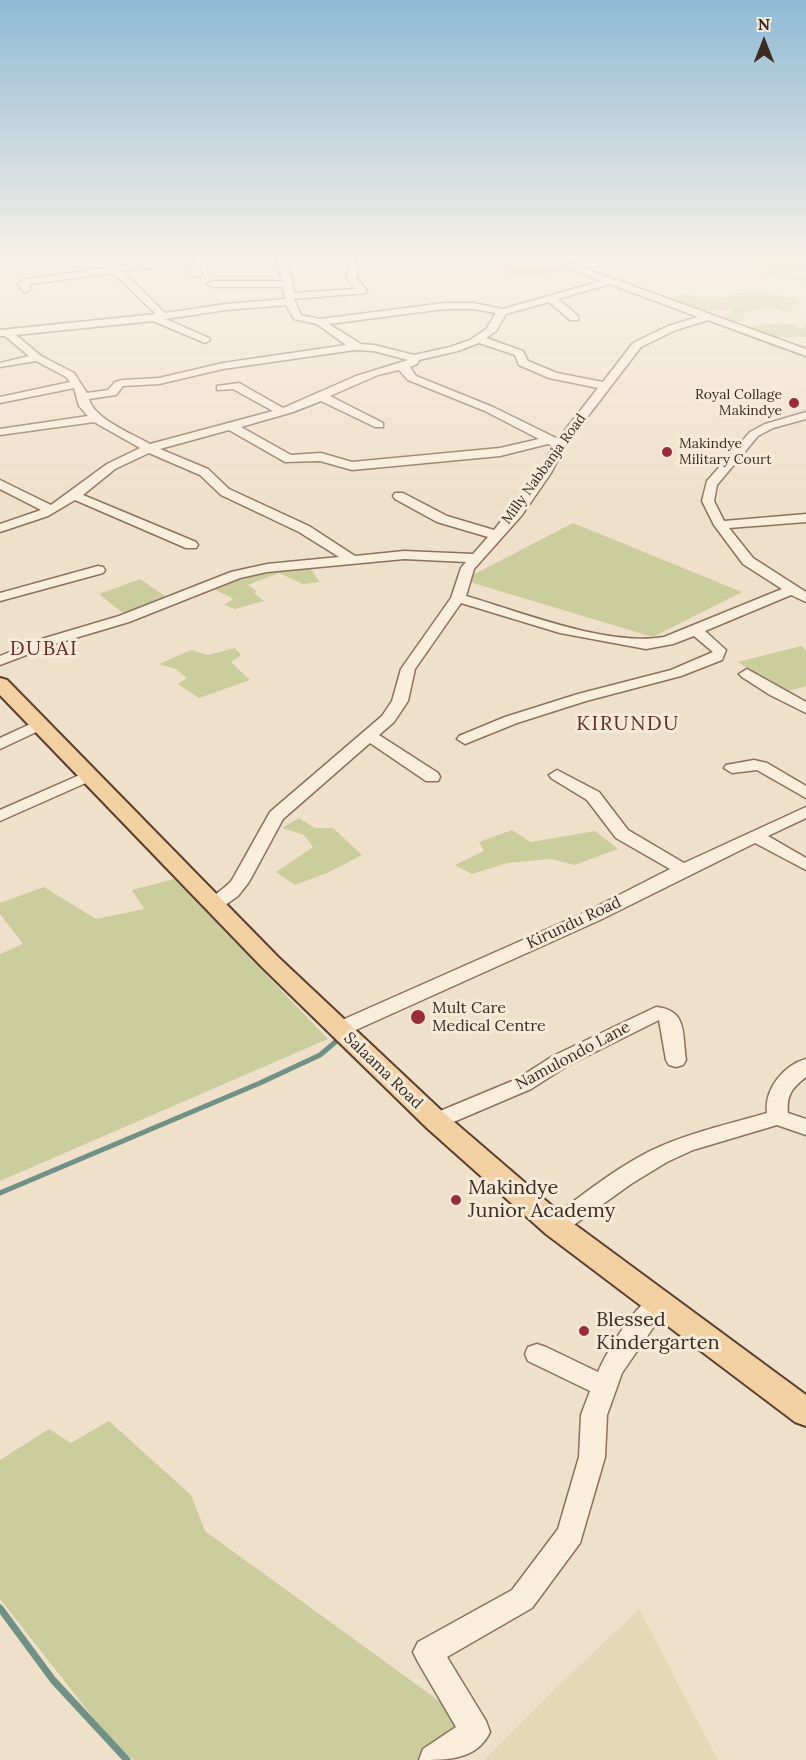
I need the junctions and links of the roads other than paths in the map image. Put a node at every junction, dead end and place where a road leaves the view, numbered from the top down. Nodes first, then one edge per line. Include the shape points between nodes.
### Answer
1 (16, 342) edge
2 (348, 342) edge
3 (470, 342) edge
4 (487, 342) edge
5 (644, 342) edge
6 (778, 342) edge
7 (806, 343) edge
8 (359, 347) junction
9 (791, 347) junction
10 (806, 352) edge
11 (37, 358) junction
12 (409, 362) junction
13 (3, 365) dead end
14 (77, 384) junction
15 (606, 386) junction
16 (221, 388) dead end
17 (82, 397) junction
18 (322, 397) junction
19 (0, 400) edge
20 (282, 412) junction
21 (806, 416) edge
22 (96, 418) junction
23 (229, 425) junction
24 (380, 425) dead end
25 (0, 432) edge
26 (554, 442) junction
27 (150, 448) junction
28 (452, 456) junction
29 (472, 470) dead end
30 (0, 484) edge
31 (73, 495) junction
32 (399, 496) dead end
33 (51, 510) junction
34 (806, 518) edge
35 (720, 525) junction
36 (0, 528) edge
37 (496, 535) junction
38 (191, 545) dead end
39 (476, 558) junction
40 (351, 559) junction
41 (98, 570) dead end
42 (791, 590) junction
43 (0, 597) edge
44 (458, 598) junction
45 (806, 598) edge
46 (696, 630) junction
47 (0, 661) edge
48 (747, 674) dead end
49 (0, 684) edge
50 (806, 708) edge
51 (41, 724) junction
52 (368, 735) junction
53 (465, 739) dead end
54 (0, 744) edge
55 (732, 768) dead end
56 (91, 775) junction
57 (557, 775) dead end
58 (432, 777) dead end
59 (806, 793) edge
60 (806, 812) edge
61 (0, 816) edge
62 (757, 837) junction
63 (806, 865) edge
64 (684, 870) junction
65 (215, 904) junction
66 (340, 1029) junction
67 (676, 1060) dead end
68 (806, 1066) edge
69 (778, 1117) junction
70 (436, 1121) junction
71 (806, 1127) edge
72 (556, 1226) junction
73 (658, 1303) junction
74 (537, 1354) dead end
75 (606, 1387) junction
76 (806, 1413) edge
77 (434, 1760) edge

1 - 11 street
2 - 8 street
3 - 12 street
4 - 15 street via 519,353 523,363 537,370
5 - 15 street, Milly Nabbanja Road
6 - 9 street
7 - 9 street
8 - 12 street via 387,350
8 - 17 street via 257,360 157,386 123,383 112,393
9 - 10 street
11 - 13 street
11 - 14 street via 68,373
12 - 18 street via 363,376
12 - 26 street via 405,371 412,378 489,409
14 - 17 street
14 - 19 street
15 - 26 street, Milly Nabbanja Road
16 - 20 street via 235,385
17 - 22 street
18 - 20 street
18 - 24 street
20 - 23 street
21 - 35 street via 754,434 711,484 708,501
22 - 25 street
22 - 27 street
23 - 27 street
23 - 28 street via 289,459 321,457 358,466
26 - 28 street via 511,451
26 - 37 street, Milly Nabbanja Road via 533,489
27 - 31 street via 102,471
27 - 40 street via 204,472 225,492 304,529
28 - 29 street
30 - 33 street
31 - 33 street
31 - 38 street
32 - 37 street via 442,519
33 - 36 street
34 - 35 street
35 - 42 street via 748,561
37 - 39 street, Milly Nabbanja Road
39 - 40 street via 419,554
39 - 44 street, Milly Nabbanja Road via 468,568
40 - 47 street via 277,566 236,575
41 - 43 street
42 - 45 street
42 - 46 street
44 - 46 street via 525,620 633,644 661,643
44 - 52 street, Milly Nabbanja Road via 408,669 396,709
46 - 53 street via 719,650 717,657 676,673 521,717
48 - 50 street
49 - 51 main road, Salaama Road
51 - 54 street
51 - 56 main road, Salaama Road
52 - 58 street
52 - 65 street, Milly Nabbanja Road via 276,816 244,876
55 - 59 street via 761,766
56 - 61 street
56 - 65 main road, Salaama Road
57 - 64 street via 593,796 622,834
60 - 62 street, Kirundu Road
62 - 63 street
62 - 64 street, Kirundu Road
64 - 66 street, Kirundu Road via 593,916
65 - 66 main road, Salaama Road
66 - 70 main road, Salaama Road
67 - 70 street, Namulondo Lane via 670,1018 656,1013 570,1055 524,1084
68 - 69 street via 777,1095
69 - 71 street
69 - 72 street via 712,1135 659,1156
70 - 72 main road, Salaama Road
72 - 73 main road, Salaama Road
73 - 75 street via 628,1342
73 - 76 main road, Salaama Road
74 - 75 street
75 - 77 street via 594,1415 592,1457 570,1534 522,1599 428,1652 475,1732

